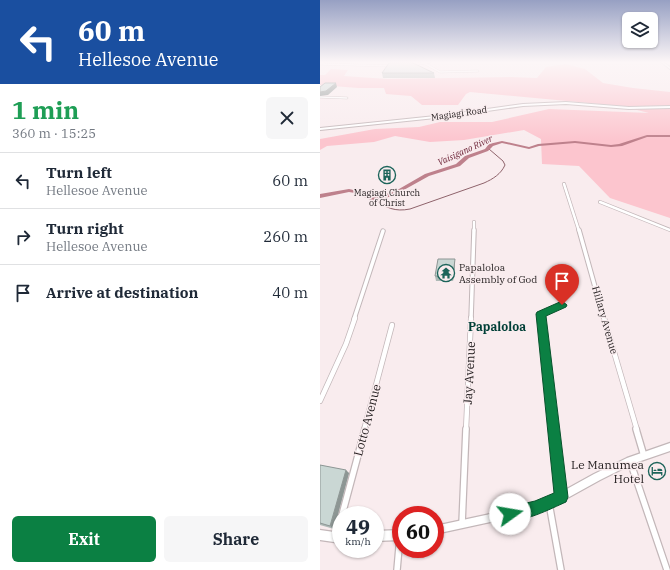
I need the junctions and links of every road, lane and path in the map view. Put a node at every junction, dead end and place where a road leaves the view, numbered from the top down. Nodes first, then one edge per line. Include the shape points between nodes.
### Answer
1 (320, 97) edge
2 (347, 98) dead end
3 (670, 107) edge
4 (320, 129) edge
5 (564, 184) dead end
6 (600, 202) dead end
7 (474, 222) dead end
8 (670, 230) edge
9 (383, 231) dead end
10 (562, 305) dead end
11 (392, 325) dead end
12 (320, 401) edge
13 (670, 447) edge
14 (644, 456) junction
15 (630, 461) junction
16 (561, 497) junction
17 (549, 502) junction
18 (344, 506) edge
19 (462, 525) junction
20 (444, 528) edge
21 (320, 535) edge
22 (332, 537) edge
23 (398, 558) edge
24 (397, 570) edge
25 (561, 570) edge
26 (667, 570) edge

1 - 2 street
3 - 4 street, Magiagi Road via 532,104
5 - 14 street, Hillary Avenue
6 - 8 street
7 - 19 street, Jay Avenue
9 - 12 street via 346,344
10 - 16 street via 540,314
11 - 18 street, Lotto Avenue
13 - 14 main road
14 - 15 main road
15 - 16 main road
15 - 26 street
16 - 17 main road
17 - 19 main road via 536,508
17 - 25 street
19 - 20 main road
21 - 22 main road
23 - 24 street

